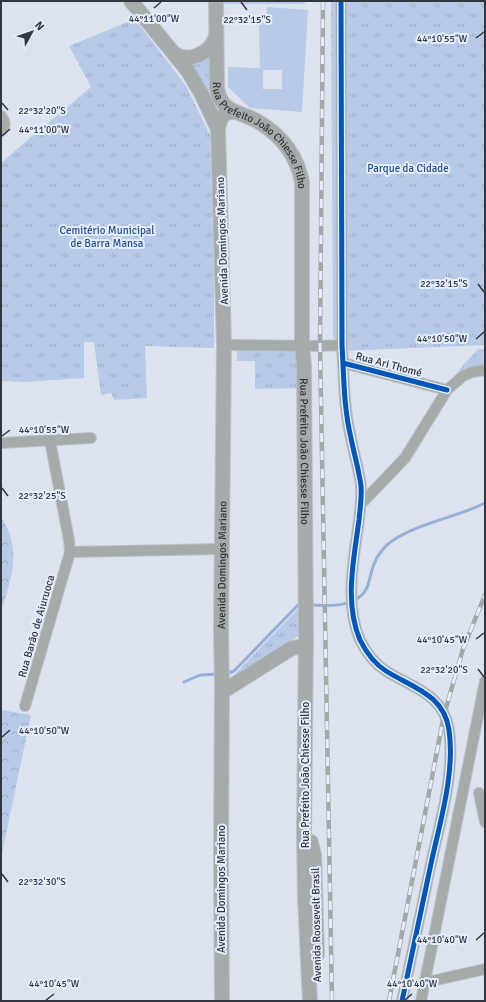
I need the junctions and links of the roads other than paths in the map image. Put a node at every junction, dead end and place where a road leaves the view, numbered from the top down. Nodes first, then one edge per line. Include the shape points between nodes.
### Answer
1 (131, 1) edge
2 (216, 1) edge
3 (341, 1) edge
4 (216, 40) junction
5 (170, 50) junction
6 (234, 112) junction
7 (1, 116) edge
8 (218, 128) junction
9 (1, 131) edge
10 (224, 345) junction
11 (302, 345) junction
12 (342, 345) junction
13 (343, 363) junction
14 (485, 370) edge
15 (447, 390) junction
16 (91, 438) dead end
17 (50, 441) junction
18 (1, 443) edge
19 (361, 504) junction
20 (222, 549) junction
21 (70, 552) junction
22 (306, 646) junction
23 (485, 681) edge
24 (222, 688) junction
25 (25, 706) dead end
26 (482, 793) edge
27 (463, 796) junction
28 (485, 822) edge
29 (304, 828) junction
30 (305, 898) junction
31 (485, 969) edge
32 (424, 983) junction
33 (222, 1001) edge
34 (302, 1001) edge
35 (310, 1001) edge
36 (317, 1001) edge
37 (402, 1001) edge
38 (421, 1001) edge

1 - 5 main road
2 - 4 main road, Rua Prefeito João Chiesse Filho
3 - 12 street, Rua Ari Thomé
4 - 5 main road via 210,48 192,57 181,57
4 - 6 main road, Rua Prefeito João Chiesse Filho via 218,93 224,104
5 - 8 main road via 195,82
6 - 8 main road via 223,116
6 - 11 main road, Rua Prefeito João Chiesse Filho via 256,120 275,134 291,152 298,168 302,182
7 - 9 street via 5,126
8 - 10 main road, Avenida Domingos Mariano
10 - 11 street
10 - 20 main road, Avenida Domingos Mariano
11 - 12 street
11 - 22 main road, Rua Prefeito João Chiesse Filho
12 - 13 street, Rua Ari Thomé
13 - 15 street, Rua Ari Thomé
13 - 19 street via 346,410 361,486
14 - 15 street via 463,376
15 - 19 street via 405,458
16 - 17 street
17 - 18 street
17 - 21 street
19 - 37 street via 353,576 352,602 356,628 365,650 377,664 422,690 441,709 449,728 451,752 446,797
20 - 21 street
20 - 24 main road, Avenida Domingos Mariano
21 - 25 street, Rua Barão de Aiuruoca
22 - 24 main road via 292,648
22 - 29 main road, Rua Prefeito João Chiesse Filho
23 - 27 street
24 - 33 main road, Avenida Domingos Mariano
26 - 27 street
26 - 28 street
27 - 32 street
29 - 30 main road, Rua Prefeito João Chiesse Filho
29 - 36 main road, Avenida Roosevelt Brasil via 310,838 314,855
30 - 34 main road, Rua Prefeito João Chiesse Filho
30 - 35 main road, Rua Prefeito João Chiesse Filho
31 - 32 street
32 - 38 street

